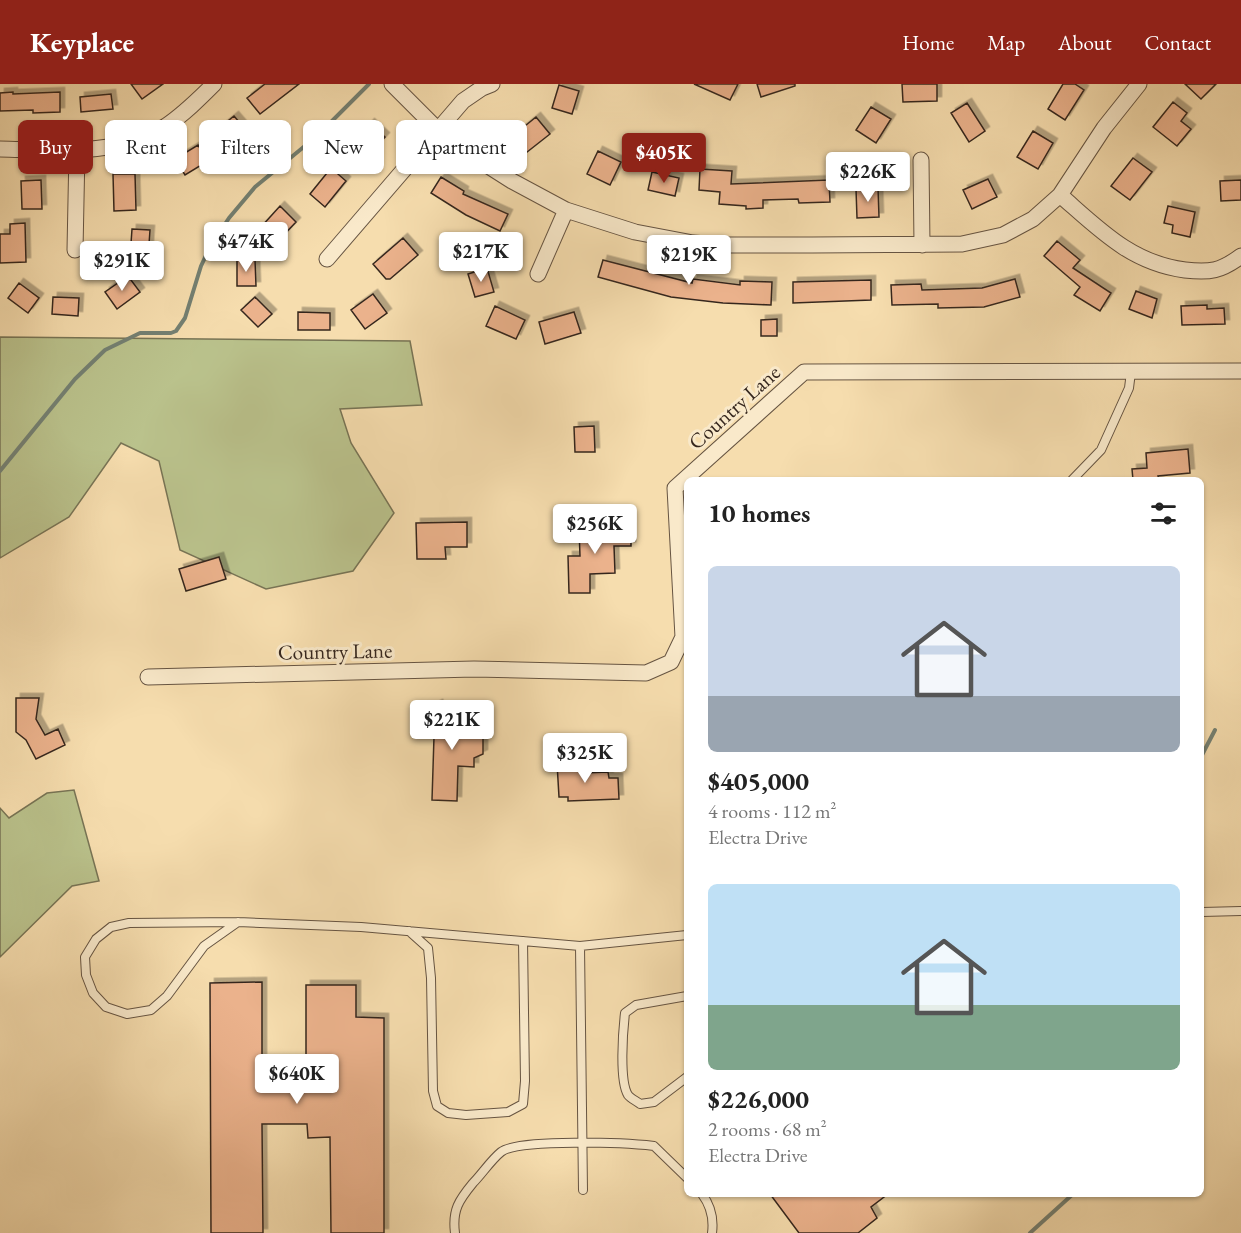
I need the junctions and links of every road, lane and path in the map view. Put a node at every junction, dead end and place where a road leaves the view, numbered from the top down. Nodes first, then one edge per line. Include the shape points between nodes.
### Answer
1 (214, 84) edge
2 (392, 84) edge
3 (492, 84) edge
4 (1139, 84) edge
5 (428, 120) edge
6 (447, 120) edge
7 (93, 148) edge
8 (0, 149) edge
9 (18, 149) edge
10 (921, 160) dead end
11 (77, 174) edge
12 (400, 174) edge
13 (501, 174) edge
14 (1060, 195) junction
15 (566, 210) junction
16 (922, 245) junction
17 (75, 250) dead end
18 (1241, 256) edge
19 (327, 259) dead end
20 (538, 274) dead end
21 (1241, 370) edge
22 (1131, 372) junction
23 (687, 477) edge
24 (1075, 477) edge
25 (684, 480) edge
26 (148, 677) dead end
27 (1241, 911) edge
28 (1204, 912) edge
29 (238, 922) junction
30 (409, 931) junction
31 (684, 935) edge
32 (523, 941) junction
33 (580, 946) junction
34 (684, 997) edge
35 (684, 1079) edge
36 (582, 1142) junction
37 (684, 1175) edge
38 (583, 1190) dead end
39 (704, 1197) edge
40 (455, 1233) edge
41 (712, 1233) edge

1 - 7 street via 175,119 145,137
2 - 5 street
3 - 6 street via 463,102
4 - 14 street
8 - 9 street
10 - 16 street
11 - 17 street
12 - 19 street
13 - 15 street
14 - 16 street via 1033,219 1003,235 962,244
14 - 18 street via 1125,249 1155,264 1211,270 1224,268
15 - 16 street via 635,232 693,243
15 - 20 street
21 - 22 street, Country Lane
22 - 23 street, Country Lane via 804,372
22 - 24 lane via 1129,388 1101,450
25 - 26 street, Country Lane via 675,488 683,637 671,662 646,673 474,669
27 - 28 lane
29 - 29 lane via 129,923 111,927 96,939 85,957 93,993 106,1007 127,1014 151,1010 167,996 204,946
29 - 30 lane
30 - 32 lane
30 - 32 lane via 428,948 433,1091 437,1106 457,1114 507,1112 523,1104
31 - 33 lane
32 - 33 lane
33 - 36 lane
34 - 35 lane via 636,1005 625,1012 623,1029 624,1082 629,1097 640,1104 654,1102
36 - 37 lane via 654,1146
36 - 38 lane
36 - 40 lane via 515,1146 502,1151 459,1200 453,1220
39 - 41 lane via 711,1206

